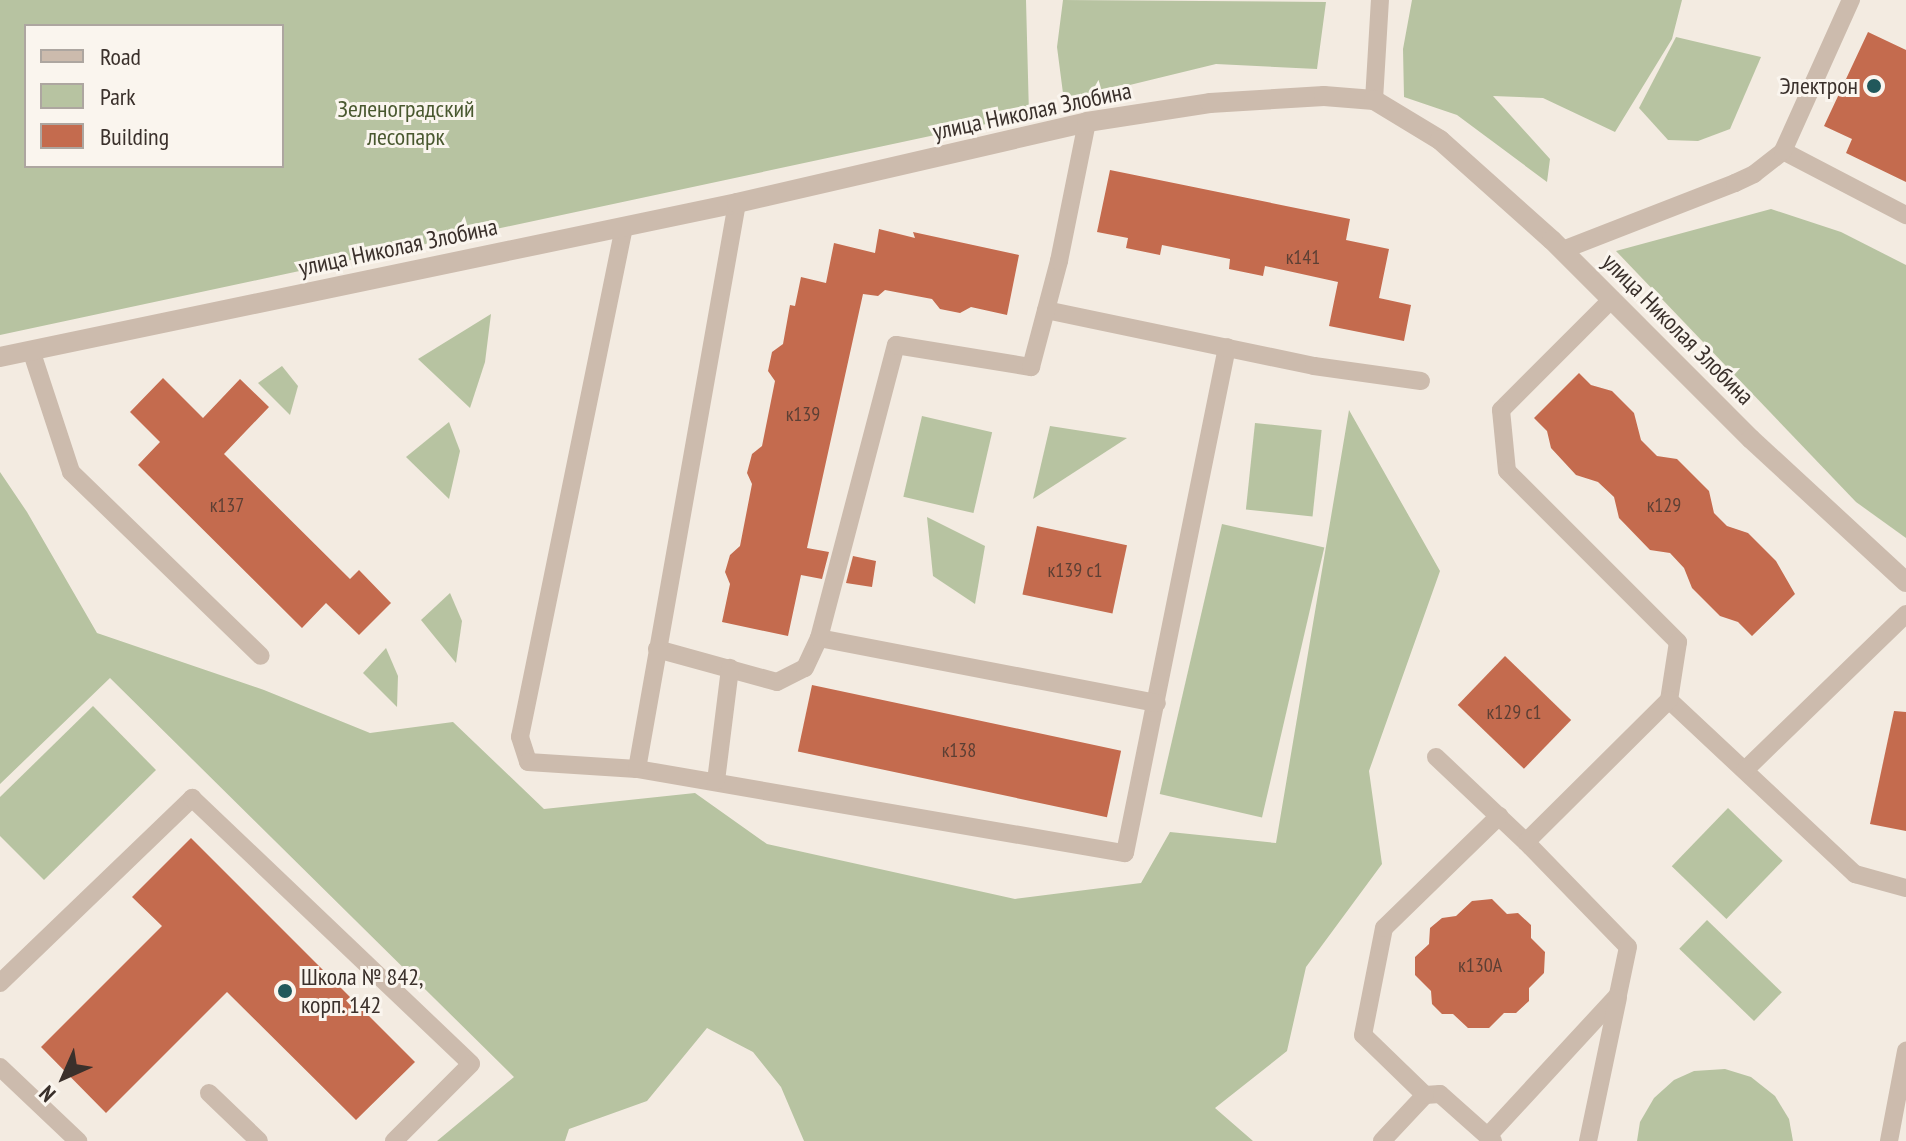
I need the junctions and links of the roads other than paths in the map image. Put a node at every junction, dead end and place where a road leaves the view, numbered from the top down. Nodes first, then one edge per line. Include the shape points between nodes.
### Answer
1 (1380, 0) edge
2 (1851, 0) edge
3 (1374, 100) junction
4 (1087, 122) junction
5 (1783, 151) junction
6 (737, 203) junction
7 (1906, 215) edge
8 (624, 227) junction
9 (1563, 250) junction
10 (1612, 299) junction
11 (1046, 310) junction
12 (1227, 347) junction
13 (31, 350) junction
14 (0, 357) edge
15 (1421, 381) dead end
16 (1906, 582) edge
17 (1906, 614) edge
18 (819, 638) junction
19 (657, 649) junction
20 (261, 656) dead end
21 (730, 668) junction
22 (1669, 700) junction
23 (1157, 703) junction
24 (1436, 757) dead end
25 (637, 769) junction
26 (1745, 770) junction
27 (716, 781) junction
28 (1499, 816) junction
29 (1526, 842) junction
30 (1906, 888) edge
31 (0, 983) edge
32 (1618, 995) junction
33 (1906, 1051) edge
34 (0, 1067) edge
35 (209, 1093) dead end
36 (1425, 1095) junction
37 (1490, 1139) edge
38 (78, 1141) edge
39 (259, 1141) edge
40 (394, 1141) edge
41 (1382, 1141) edge
42 (1588, 1141) edge
43 (1889, 1141) edge

1 - 3 lane
2 - 5 lane
3 - 4 street, улица Николая Злобина via 1324,96 1210,103
3 - 9 street, улица Николая Злобина via 1440,140
4 - 6 street, улица Николая Злобина
4 - 11 lane
5 - 7 lane
5 - 9 lane via 1735,183
6 - 8 street, улица Николая Злобина
6 - 19 lane
8 - 13 street, улица Николая Злобина
8 - 25 lane via 520,737 528,762
9 - 10 street, улица Николая Злобина
10 - 16 street, улица Николая Злобина via 1751,439
10 - 22 lane via 1501,410 1507,471 1678,642
11 - 12 lane
11 - 18 lane via 1031,367 896,345
12 - 15 lane
12 - 23 lane
13 - 14 street, улица Николая Злобина
13 - 20 lane via 71,472
17 - 26 lane
18 - 21 lane via 805,668 777,682
18 - 23 lane
19 - 21 lane
19 - 25 lane
21 - 27 lane
22 - 26 lane
22 - 29 lane
23 - 27 lane via 1125,853
24 - 28 lane
25 - 27 lane
26 - 30 lane via 1855,874
28 - 29 lane
28 - 36 lane via 1384,928 1363,1035
29 - 32 lane via 1628,947
31 - 40 lane via 192,798 471,1064
32 - 37 lane
32 - 42 lane
33 - 43 lane
34 - 38 lane
35 - 39 lane
36 - 37 lane via 1440,1094
36 - 41 lane

